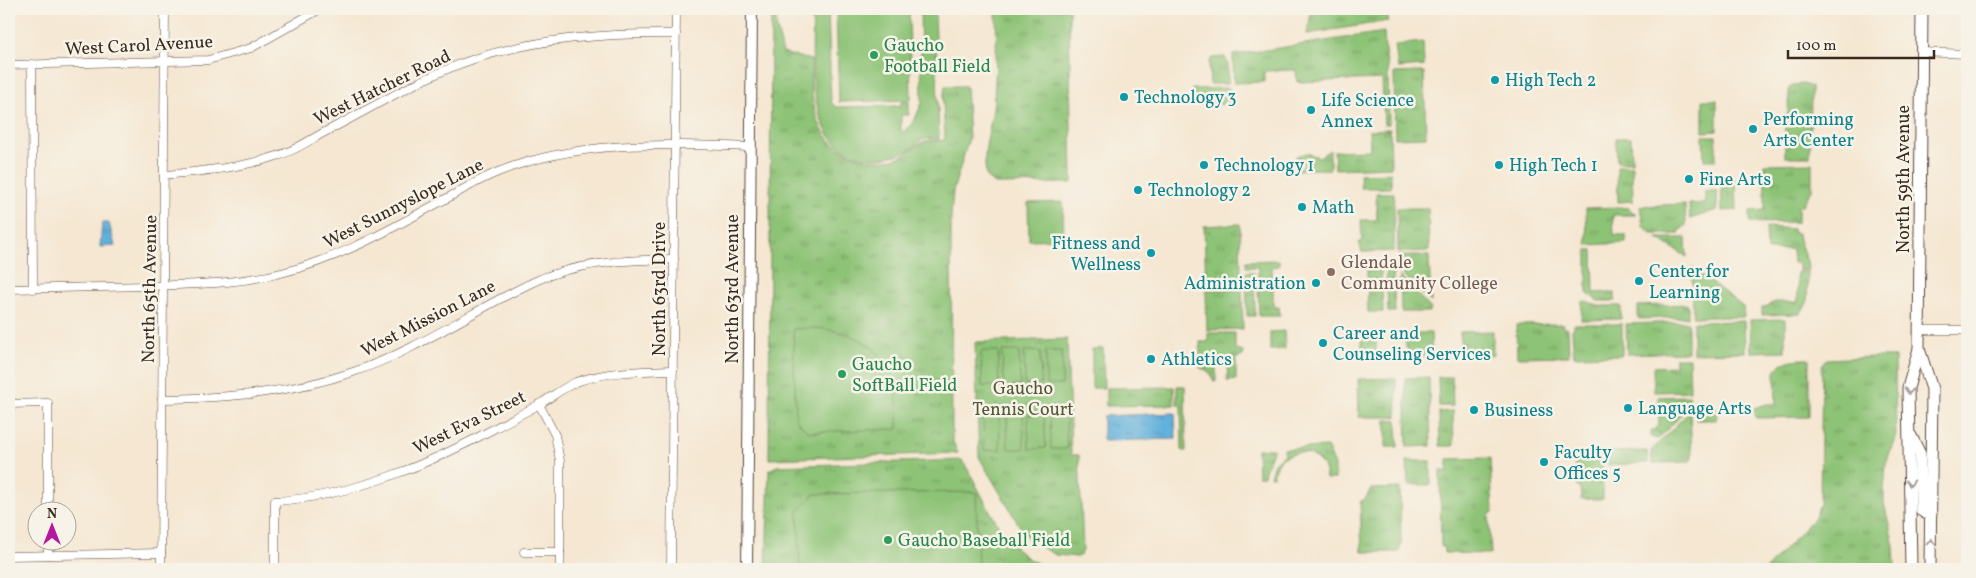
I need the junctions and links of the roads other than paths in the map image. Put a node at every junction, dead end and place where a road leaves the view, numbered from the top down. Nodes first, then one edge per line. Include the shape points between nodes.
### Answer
1 (165, 9) edge
2 (320, 9) edge
3 (676, 9) edge
4 (752, 9) edge
5 (1922, 9) edge
6 (676, 34) junction
7 (1922, 52) junction
8 (1967, 54) edge
9 (166, 62) junction
10 (32, 64) junction
11 (9, 65) edge
12 (674, 146) junction
13 (749, 147) junction
14 (165, 174) junction
15 (674, 259) junction
16 (164, 285) junction
17 (9, 289) edge
18 (33, 289) junction
19 (1919, 330) junction
20 (1967, 330) edge
21 (1919, 349) junction
22 (673, 370) junction
23 (162, 399) junction
24 (9, 404) edge
25 (539, 404) junction
26 (1910, 434) junction
27 (48, 500) edge
28 (1931, 514) junction
29 (48, 550) edge
30 (524, 552) dead end
31 (560, 552) junction
32 (161, 553) junction
33 (48, 555) junction
34 (9, 556) edge
35 (161, 569) edge
36 (275, 569) edge
37 (560, 569) edge
38 (671, 569) edge
39 (747, 569) edge
40 (1911, 569) edge
41 (1930, 569) edge

1 - 9 street, North 65th Avenue
2 - 9 street, West Carol Avenue via 251,48 208,60
3 - 6 street, North 63rd Drive
4 - 13 street, North 63rd Avenue
5 - 7 main road, North 59th Avenue
6 - 12 street, North 63rd Drive
6 - 14 street, West Hatcher Road via 629,34 538,42 473,59 416,84 278,156 217,170
7 - 8 street
7 - 19 main road, North 59th Avenue
9 - 10 street, West Carol Avenue
9 - 14 street, North 65th Avenue
10 - 11 street, West Carol Avenue
10 - 18 street
12 - 13 street, West Sunnyslope Lane
12 - 15 street, North 63rd Drive
12 - 16 street, West Sunnyslope Lane via 608,147 570,152 518,165 479,181 387,231 320,261 237,282
13 - 39 street, North 63rd Avenue
14 - 16 street, North 65th Avenue
15 - 22 street, North 63rd Drive
15 - 23 street, West Mission Lane via 620,260 549,275 404,351 346,375 253,395
16 - 18 street, West Sunnyslope Lane
16 - 23 street, North 65th Avenue
17 - 18 street, West Sunnyslope Lane
19 - 20 street
19 - 21 main road, North 59th Avenue
21 -> 26 main road, North 59th Avenue via 1908,388
21 - 28 main road, North 59th Avenue via 1932,389
22 - 25 street, West Eva Street via 601,375 574,383
22 - 38 street, North 63rd Drive
23 - 32 street, North 65th Avenue
24 - 27 street via 48,403
25 - 31 street via 554,435 560,461
25 - 36 street, West Eva Street via 448,453 390,475 318,496 275,501
26 - 28 main road via 1920,454 1921,510
26 -> 40 main road, North 59th Avenue
41 -> 28 main road, North 59th Avenue
29 - 33 street
30 - 31 street
31 - 37 street
32 - 33 street
32 - 35 street, North 65th Avenue
33 - 34 street

